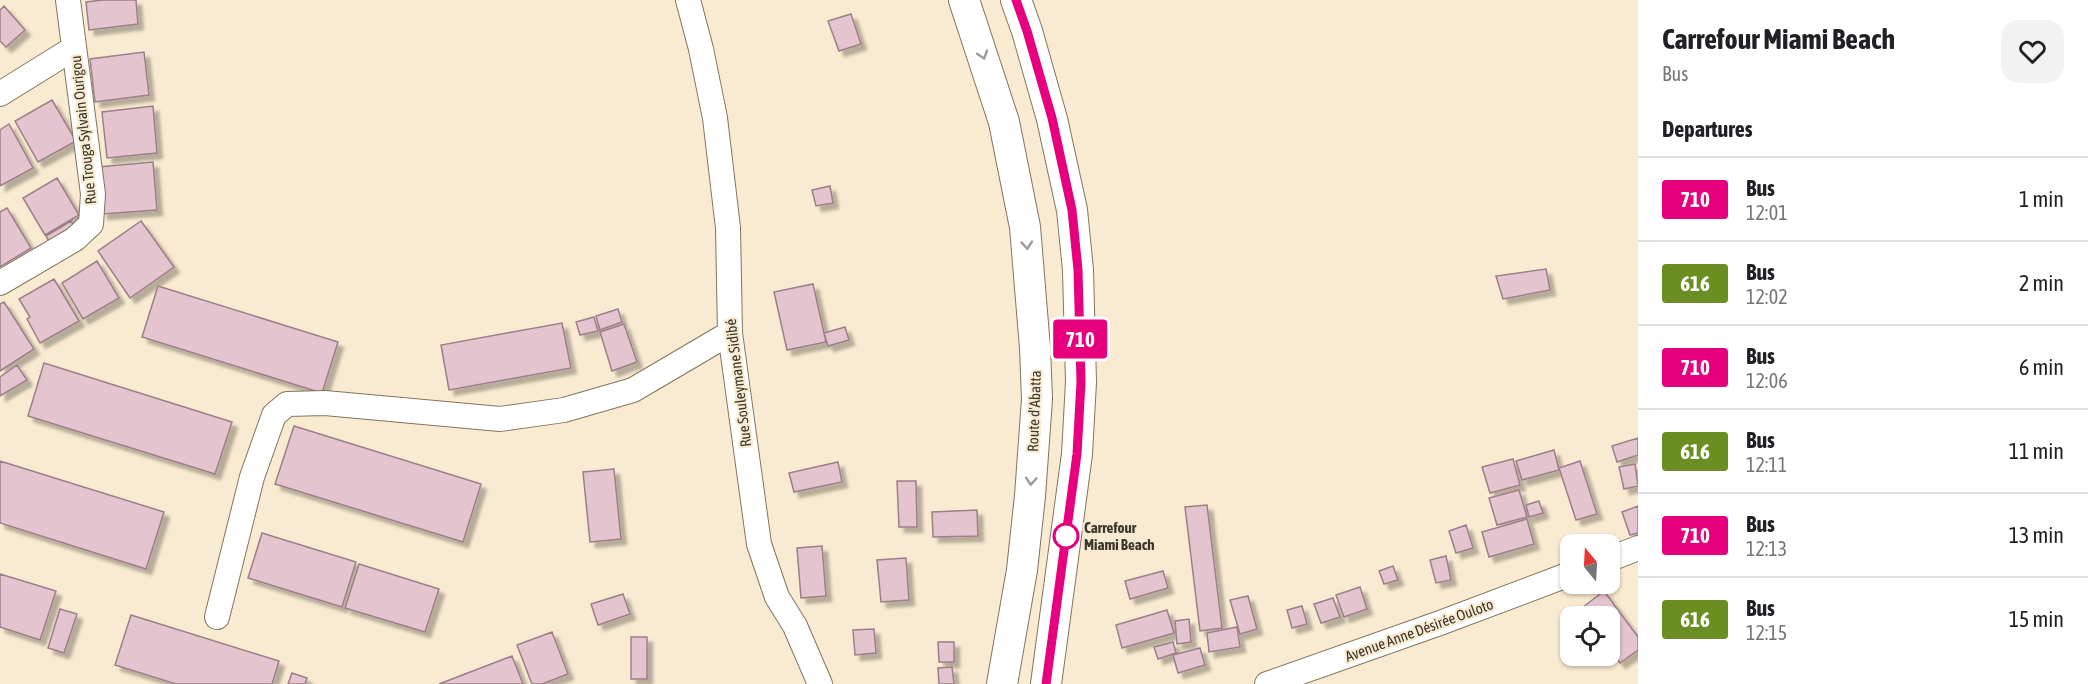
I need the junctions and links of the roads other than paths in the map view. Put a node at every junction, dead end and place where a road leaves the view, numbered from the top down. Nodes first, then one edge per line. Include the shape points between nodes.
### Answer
1 (68, 0) edge
2 (688, 0) edge
3 (964, 0) edge
4 (1016, 0) edge
5 (74, 48) junction
6 (0, 94) edge
7 (0, 283) edge
8 (730, 333) junction
9 (1638, 548) edge
10 (1620, 555) edge
11 (1560, 578) edge
12 (217, 617) dead end
13 (1049, 681) edge
14 (820, 684) edge
15 (1002, 684) edge
16 (1268, 684) edge

1 - 5 street, Rue Trouga Sylvain Ourigou
2 - 8 street, Rue Souleymane Sidibé via 715,118 728,228
3 -> 15 street, Route d'Abatta via 1006,134 1025,227 1035,348 1037,399 1030,496
4 - 13 street via 1052,118 1072,210 1078,270 1081,382 1077,454
5 - 6 street
5 - 7 street, Rue Trouga Sylvain Ourigou via 93,194 91,224 75,239
8 - 12 street via 633,390 564,410 500,419 325,403 287,404 274,415 252,477
8 - 14 street, Rue Souleymane Sidibé via 759,543 777,597 795,626
9 - 10 street
11 - 16 street, Avenue Anne Désirée Ouloto

